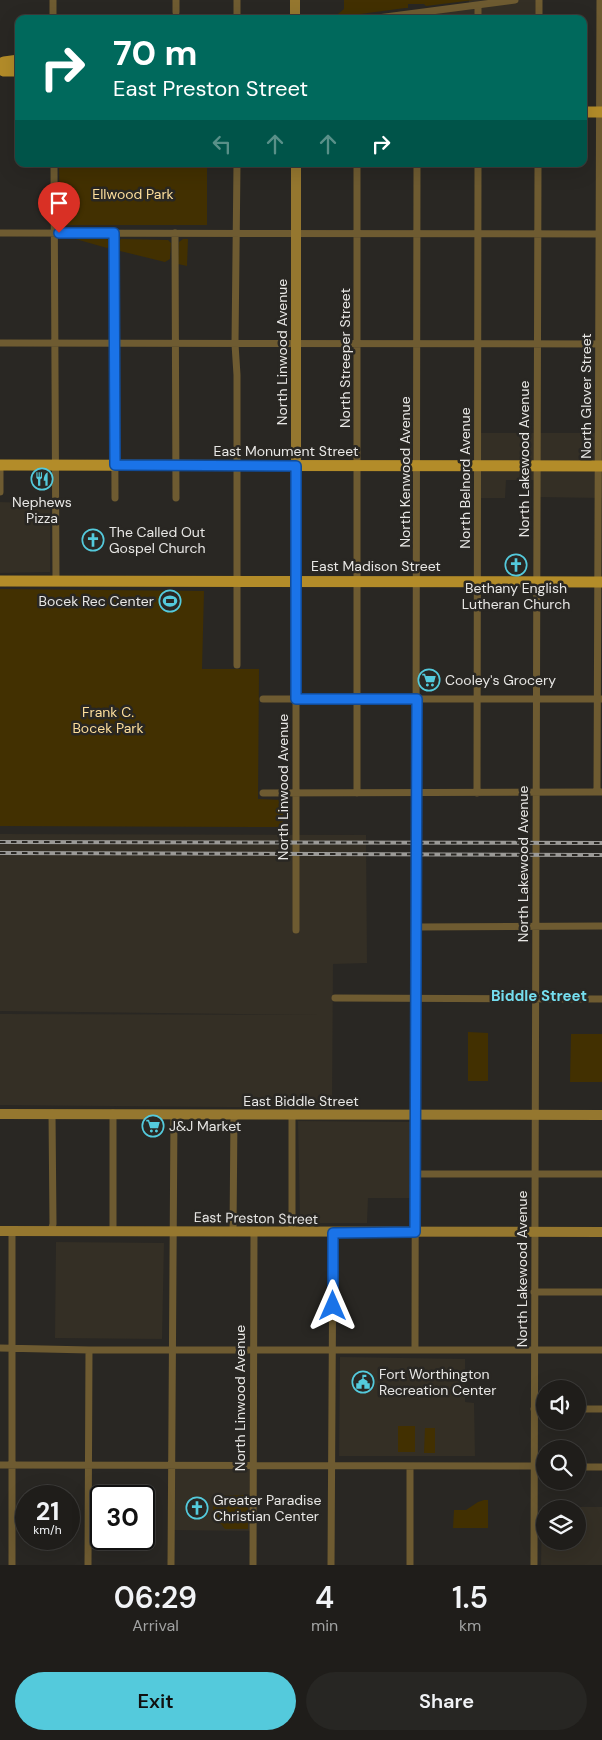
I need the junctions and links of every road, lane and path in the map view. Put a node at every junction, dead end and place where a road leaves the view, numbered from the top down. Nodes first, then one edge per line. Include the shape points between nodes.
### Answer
1 (53, 0) edge
2 (176, 0) edge
3 (238, 0) edge
4 (296, 0) edge
5 (514, 0) edge
6 (538, 0) edge
7 (600, 0) edge
8 (478, 5) junction
9 (176, 12) dead end
10 (53, 15) edge
11 (237, 15) edge
12 (295, 15) edge
13 (423, 15) edge
14 (478, 15) edge
15 (539, 15) edge
16 (15, 61) edge
17 (0, 64) edge
18 (0, 69) edge
19 (15, 71) edge
20 (587, 112) edge
21 (601, 112) edge
22 (54, 167) edge
23 (237, 167) edge
24 (296, 167) edge
25 (357, 167) edge
26 (417, 167) edge
27 (478, 167) edge
28 (538, 167) edge
29 (0, 233) edge
30 (54, 233) junction
31 (114, 233) junction
32 (175, 233) junction
33 (236, 233) junction
34 (296, 233) junction
35 (357, 234) junction
36 (417, 234) junction
37 (478, 234) junction
38 (537, 234) junction
39 (601, 234) edge
40 (0, 343) edge
41 (54, 343) junction
42 (114, 343) junction
43 (176, 343) junction
44 (236, 344) junction
45 (296, 344) junction
46 (357, 344) junction
47 (417, 344) junction
48 (478, 344) junction
49 (600, 344) edge
50 (537, 345) junction
51 (0, 465) edge
52 (55, 465) junction
53 (115, 465) junction
54 (176, 465) junction
55 (237, 465) junction
56 (296, 466) junction
57 (357, 466) junction
58 (417, 466) junction
59 (478, 466) junction
60 (537, 466) junction
61 (600, 466) edge
62 (0, 492) edge
63 (115, 498) dead end
64 (176, 498) dead end
65 (56, 580) junction
66 (0, 581) edge
67 (237, 581) junction
68 (296, 581) junction
69 (358, 581) junction
70 (417, 581) junction
71 (477, 582) junction
72 (536, 582) junction
73 (600, 582) edge
74 (237, 665) dead end
75 (263, 699) dead end
76 (296, 699) junction
77 (357, 699) junction
78 (417, 699) junction
79 (477, 699) junction
80 (536, 699) junction
81 (600, 699) edge
82 (477, 792) junction
83 (536, 792) junction
84 (600, 792) edge
85 (263, 793) dead end
86 (296, 793) junction
87 (357, 793) junction
88 (417, 793) junction
89 (535, 926) junction
90 (602, 926) edge
91 (417, 927) junction
92 (296, 930) dead end
93 (335, 998) dead end
94 (415, 998) junction
95 (535, 998) junction
96 (602, 999) edge
97 (52, 1113) junction
98 (113, 1113) junction
99 (0, 1114) edge
100 (174, 1114) junction
101 (234, 1114) junction
102 (292, 1114) junction
103 (415, 1115) junction
104 (535, 1115) junction
105 (602, 1115) edge
106 (415, 1174) junction
107 (534, 1174) junction
108 (602, 1174) edge
109 (0, 1231) edge
110 (12, 1231) junction
111 (51, 1231) junction
112 (113, 1231) junction
113 (173, 1231) junction
114 (233, 1232) junction
115 (254, 1232) junction
116 (292, 1232) junction
117 (415, 1232) junction
118 (534, 1232) junction
119 (602, 1232) edge
120 (333, 1233) junction
121 (534, 1292) junction
122 (602, 1292) edge
123 (0, 1348) edge
124 (13, 1348) junction
125 (89, 1350) junction
126 (172, 1350) junction
127 (253, 1350) junction
128 (332, 1350) junction
129 (415, 1350) junction
130 (534, 1350) junction
131 (602, 1350) edge
132 (534, 1409) joint
133 (586, 1410) edge
134 (602, 1410) edge
135 (0, 1465) edge
136 (12, 1465) junction
137 (88, 1465) junction
138 (172, 1465) junction
139 (253, 1465) junction
140 (332, 1466) junction
141 (410, 1466) junction
142 (534, 1466) junction
143 (586, 1466) edge
144 (602, 1467) edge
145 (12, 1565) edge
146 (88, 1565) edge
147 (171, 1565) edge
148 (253, 1565) edge
149 (331, 1565) edge
150 (410, 1565) edge
151 (534, 1565) edge

1 - 10 street
2 - 9 street
3 - 11 street
4 - 12 street
5 - 8 street
6 - 15 street
7 - 21 street, North Glover Street
8 - 13 street
8 - 14 street
16 - 17 main road
18 - 19 main road
20 - 21 main road
21 - 39 street, North Glover Street
22 - 30 street
23 - 33 street
24 - 34 street, North Linwood Avenue
25 - 35 street, North Streeper Street
26 - 36 street, North Kenwood Avenue
27 - 37 street, North Belnord Avenue
28 - 38 street, North Lakewood Avenue
29 - 30 street
30 - 31 street
30 - 41 street
31 - 32 street
31 - 42 street
32 - 33 street
32 - 43 street
33 - 34 street
33 - 44 street
34 - 35 street
34 - 45 street, North Linwood Avenue
35 - 36 street
35 - 46 street, North Streeper Street
36 - 37 street
36 - 47 street, North Kenwood Avenue
37 - 38 street
37 - 48 street, North Belnord Avenue
38 - 39 street
38 - 50 street, North Lakewood Avenue
39 - 49 street, North Glover Street
40 - 41 street
41 - 42 street
41 - 52 street
42 - 43 street
42 - 53 street
43 - 44 street
43 - 54 street
44 - 45 street
44 - 55 street
45 - 46 street
45 - 56 street, North Linwood Avenue
46 - 47 street
46 - 57 street, North Streeper Street
47 - 48 street
47 - 58 street, North Kenwood Avenue
48 - 50 street
48 - 59 street, North Belnord Avenue
49 - 50 street
49 - 61 street, North Glover Street
50 - 60 street, North Lakewood Avenue
51 - 52 main road, East Monument Street
51 - 62 street
52 - 53 main road, East Monument Street
52 - 65 street
53 - 54 main road, East Monument Street
53 - 63 street
54 - 55 main road, East Monument Street
54 - 64 street
55 - 56 main road, East Monument Street
55 - 67 street
56 - 57 main road, East Monument Street
56 - 68 street, North Linwood Avenue
57 - 58 main road, East Monument Street
57 - 69 street, North Streeper Street
58 - 59 main road, East Monument Street
58 - 70 street, North Kenwood Avenue
59 - 60 main road, East Monument Street
59 - 71 street, North Belnord Avenue
60 - 61 main road, East Monument Street
60 - 72 street, North Lakewood Avenue
61 - 73 street, North Glover Street
65 - 66 main road, East Madison Street
65 - 67 main road, East Madison Street
67 - 68 main road, East Madison Street
67 - 74 street
68 - 69 main road, East Madison Street
68 - 76 street, North Linwood Avenue
69 - 70 main road, East Madison Street
69 - 77 street, North Streeper Street
70 - 71 main road, East Madison Street
70 - 78 street, North Kenwood Avenue
71 - 72 main road, East Madison Street
71 - 79 street, North Belnord Avenue
72 - 73 main road, East Madison Street
72 - 80 street, North Lakewood Avenue
73 - 81 street, North Glover Street
75 - 76 street
76 - 77 street
76 - 86 street, North Linwood Avenue
77 - 78 street
77 - 87 street, North Streeper Street
78 - 79 street
78 - 88 street, North Kenwood Avenue
79 - 80 street
79 - 82 street, North Belnord Avenue
80 - 81 street
80 - 83 street, North Lakewood Avenue
81 - 84 street, North Glover Street
82 - 83 street
82 - 88 street
83 - 84 street
83 - 89 street, North Lakewood Avenue
85 - 86 street
86 - 87 street
86 - 92 street, North Linwood Avenue
87 - 88 street
88 - 91 street, North Kenwood Avenue
89 - 90 street
89 - 91 street
89 - 95 street, North Lakewood Avenue
91 - 94 street, North Kenwood Avenue
93 - 94 street
94 - 95 street
94 - 103 street, North Kenwood Avenue
95 - 96 street
95 - 104 street, North Lakewood Avenue
97 - 98 street, East Biddle Street
97 - 99 street, East Biddle Street
97 - 111 street
98 - 100 street, East Biddle Street
98 - 112 street
100 - 101 street, East Biddle Street
100 - 113 street
101 - 102 street, East Biddle Street
101 - 114 street
102 - 103 street, East Biddle Street
102 - 116 street
103 - 104 street, East Biddle Street
103 - 106 street, North Kenwood Avenue
104 - 105 street, East Biddle Street
104 - 107 street, North Lakewood Avenue
106 - 107 street
106 - 117 street, North Kenwood Avenue
107 - 108 street
107 - 118 street, North Lakewood Avenue
109 - 110 street, East Preston Street
110 - 111 street, East Preston Street
110 - 124 street
111 - 112 street, East Preston Street
112 - 113 street, East Preston Street
113 - 114 street, East Preston Street
113 - 126 street
114 - 115 street, East Preston Street
115 - 116 street, East Preston Street
115 - 127 street, North Linwood Avenue
116 - 120 street, East Preston Street
117 - 118 street, East Preston Street
117 - 120 street, East Preston Street
117 - 129 street, North Kenwood Avenue
118 - 119 street, East Preston Street
118 - 121 street, North Lakewood Avenue
120 - 128 street
121 - 122 street
121 - 130 street, North Lakewood Avenue
123 - 124 street
124 - 125 street
124 - 136 street
125 - 126 street
125 - 137 street
126 - 127 street
126 - 138 street
127 - 128 street
127 - 139 street, North Linwood Avenue
128 - 129 street
128 - 140 street
129 - 130 street
130 - 131 street
130 - 132 street, North Lakewood Avenue
132 - 142 street, North Lakewood Avenue
133 - 134 street
135 - 136 street
136 - 137 street
136 - 145 street
137 - 138 street
137 - 146 street
138 - 139 street
138 - 147 street
139 - 140 street
139 - 148 street, North Linwood Avenue
140 - 141 street
140 - 149 street
141 - 142 street
141 - 150 street
142 - 151 street, North Lakewood Avenue
143 - 144 street

